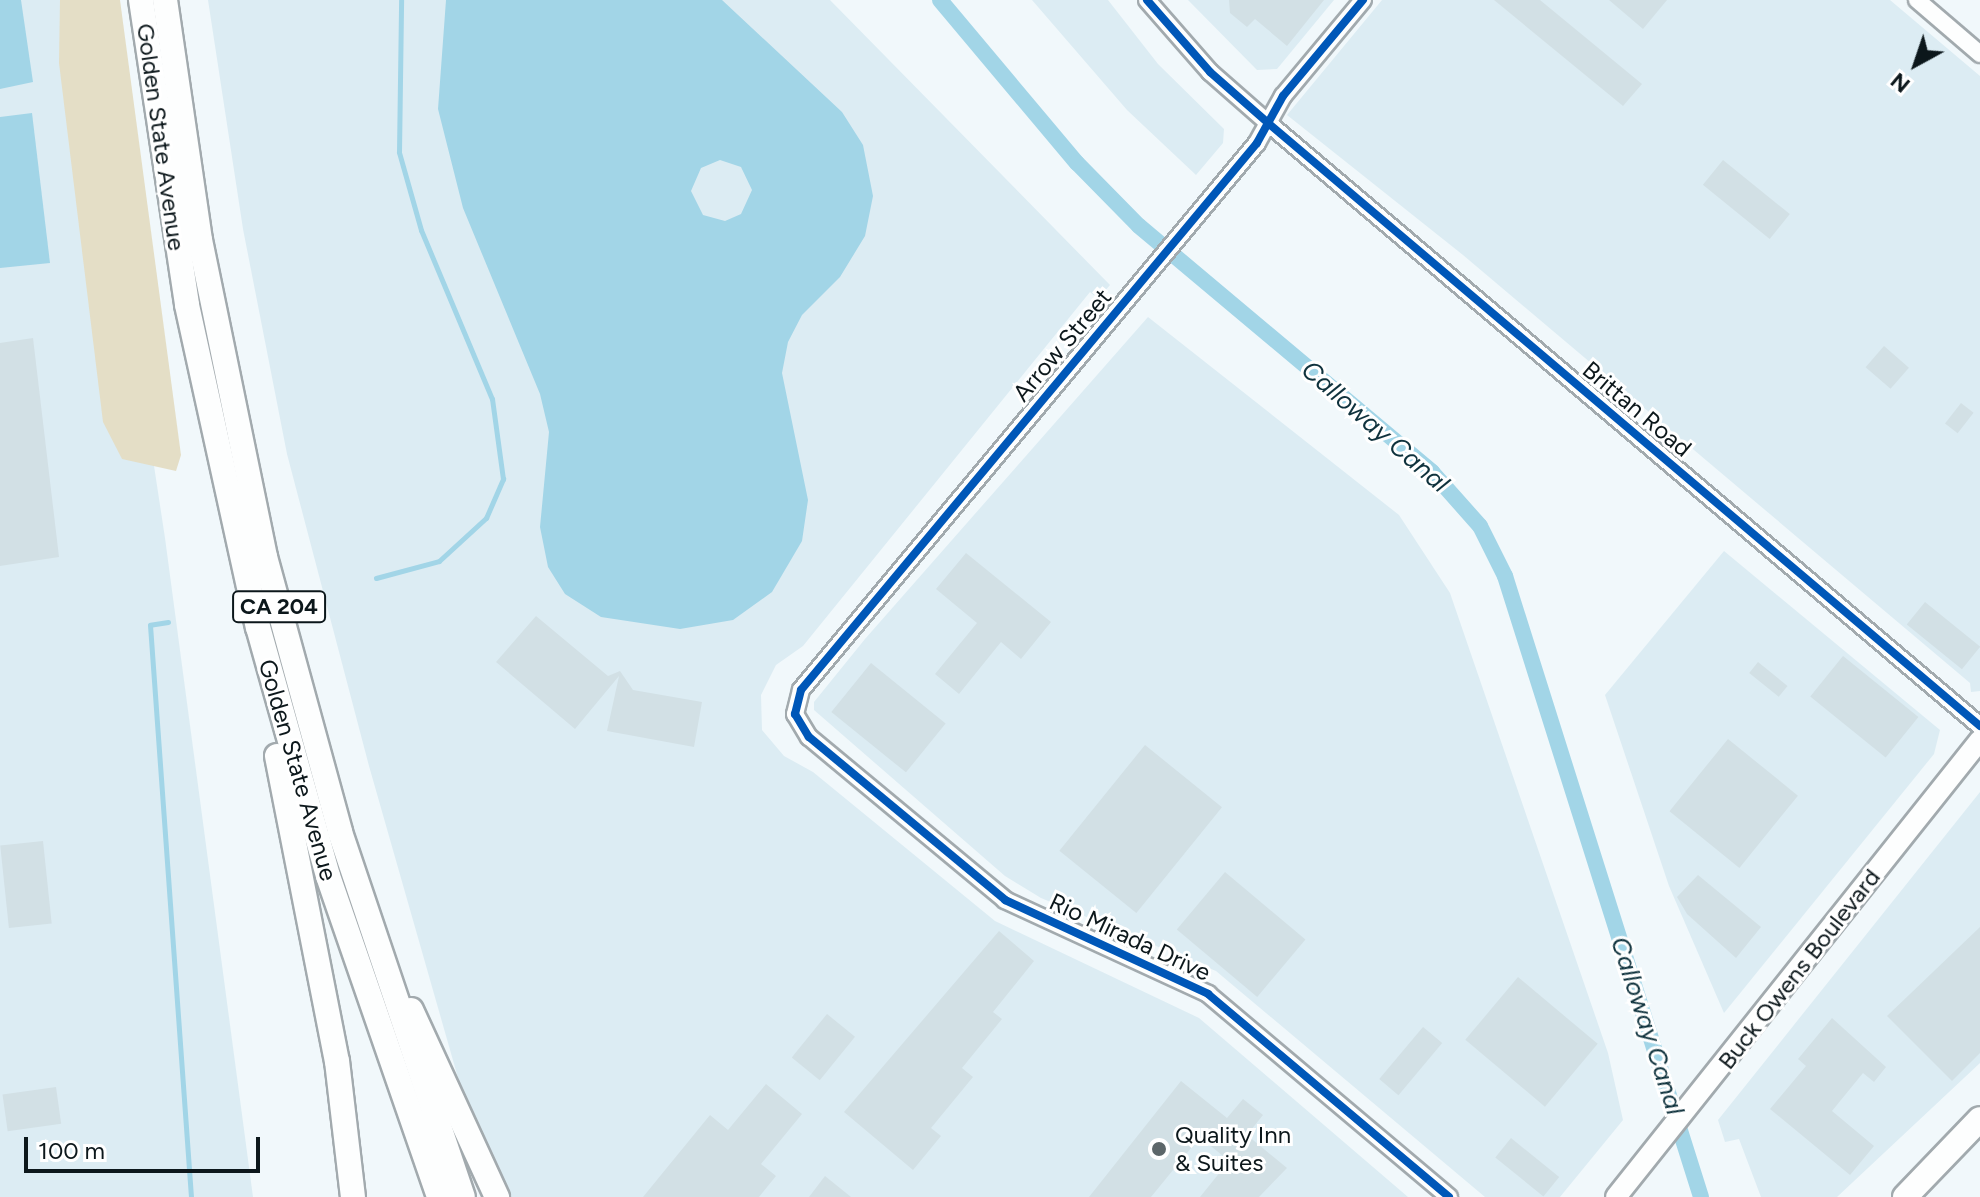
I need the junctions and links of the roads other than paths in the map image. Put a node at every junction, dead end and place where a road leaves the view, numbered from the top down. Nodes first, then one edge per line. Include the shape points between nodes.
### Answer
1 (141, 0) edge
2 (165, 0) edge
3 (1147, 0) edge
4 (1363, 0) edge
5 (1917, 0) edge
6 (1980, 54) edge
7 (1268, 123) junction
8 (258, 627) junction
9 (795, 714) joint
10 (1980, 726) edge
11 (1980, 740) edge
12 (363, 902) junction
13 (1980, 1119) edge
14 (353, 1197) edge
15 (439, 1197) edge
16 (463, 1197) edge
17 (497, 1197) edge
18 (1449, 1197) edge
19 (1616, 1197) edge
20 (1905, 1197) edge

1 - 8 highway, Golden State Avenue / CA 204 via 187,305
2 - 12 highway, Golden State Avenue / CA 204 via 228,391 265,557
3 - 7 street, Brittan Road via 1210,72
4 - 7 street, Arrow Street via 1283,96
5 - 6 street
7 - 9 street, Arrow Street via 1178,239 801,690
7 - 10 street, Brittan Road
8 - 14 highway via 270,719 337,1061
8 - 15 highway, Golden State Avenue / CA 204 via 328,876
9 - 18 street, Rio Mirada Drive via 809,737 1005,900 1208,994
11 - 19 main road, Buck Owens Boulevard
12 - 16 highway, Golden State Avenue / CA 204
12 - 17 highway
13 - 20 highway

